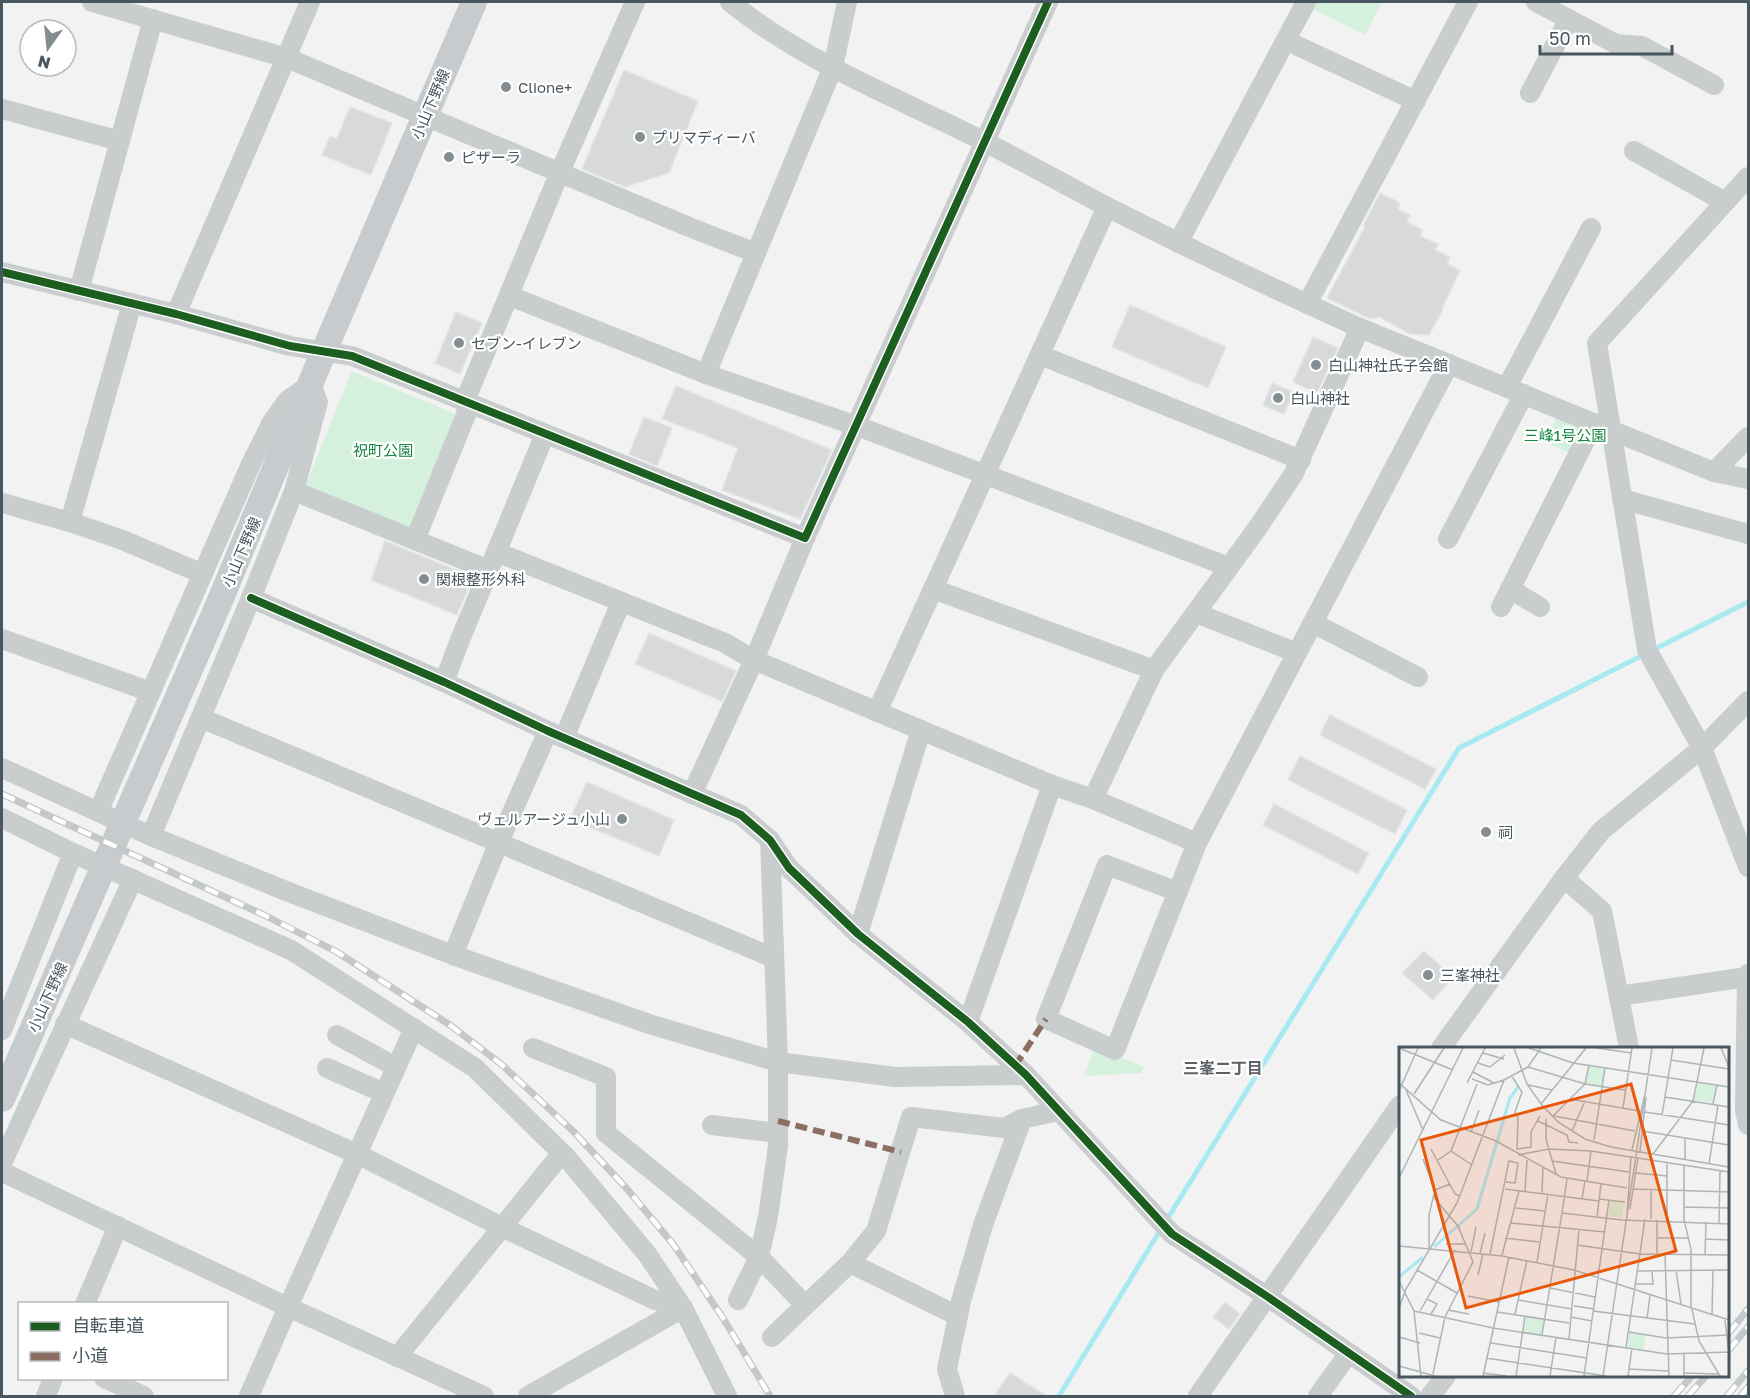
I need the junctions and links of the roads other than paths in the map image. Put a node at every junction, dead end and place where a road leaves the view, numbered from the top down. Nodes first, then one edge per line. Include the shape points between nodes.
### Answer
1 (92, 2) edge
2 (310, 2) edge
3 (474, 2) edge
4 (635, 2) edge
5 (730, 2) edge
6 (847, 2) edge
7 (1048, 2) edge
8 (1306, 2) edge
9 (1468, 2) edge
10 (1536, 2) edge
11 (1569, 19) junction
12 (153, 20) junction
13 (1287, 41) junction
14 (287, 58) junction
15 (834, 67) junction
16 (1714, 85) dead end
17 (1530, 93) dead end
18 (1416, 101) junction
19 (2, 109) edge
20 (425, 117) junction
21 (120, 141) junction
22 (984, 142) junction
23 (1634, 152) dead end
24 (559, 174) junction
25 (1749, 177) edge
26 (1725, 202) junction
27 (1107, 207) junction
28 (1591, 228) dead end
29 (1178, 243) junction
30 (756, 253) junction
31 (2, 275) edge
32 (79, 291) junction
33 (510, 296) junction
34 (132, 303) junction
35 (1307, 304) junction
36 (176, 314) junction
37 (1360, 328) junction
38 (324, 351) junction
39 (1040, 355) junction
40 (1449, 364) junction
41 (706, 374) junction
42 (311, 384) junction
43 (1515, 391) junction
44 (465, 402) junction
45 (857, 426) junction
46 (1602, 426) junction
47 (545, 434) junction
48 (1749, 437) edge
49 (1300, 460) junction
50 (1714, 472) junction
51 (986, 475) junction
52 (1749, 480) edge
53 (294, 491) junction
54 (1622, 500) junction
55 (2, 503) edge
56 (70, 522) junction
57 (1749, 534) edge
58 (805, 538) junction
59 (1448, 539) dead end
60 (415, 540) junction
61 (493, 561) junction
62 (1229, 567) junction
63 (203, 574) junction
64 (1510, 589) junction
65 (933, 590) junction
66 (251, 598) junction
67 (621, 602) junction
68 (1501, 607) dead end
69 (1540, 607) dead end
70 (1196, 613) junction
71 (1313, 623) junction
72 (2, 639) edge
73 (1297, 653) junction
74 (754, 660) junction
75 (1154, 670) junction
76 (1418, 677) dead end
77 (444, 682) junction
78 (151, 692) junction
79 (1749, 701) edge
80 (877, 712) junction
81 (201, 718) junction
82 (921, 730) junction
83 (556, 734) junction
84 (1702, 748) junction
85 (2, 768) edge
86 (1052, 785) junction
87 (692, 794) junction
88 (1093, 799) junction
89 (98, 813) junction
90 (2, 818) edge
91 (151, 836) junction
92 (770, 840) junction
93 (500, 842) junction
94 (1197, 843) junction
95 (73, 853) junction
96 (1749, 867) edge
97 (1564, 878) junction
98 (133, 879) junction
99 (1178, 892) junction
100 (858, 934) junction
101 (453, 955) junction
102 (774, 958) junction
103 (1748, 976) edge
104 (1619, 996) junction
105 (7, 1001) edge
106 (968, 1022) junction
107 (66, 1024) junction
108 (414, 1028) junction
109 (2, 1030) edge
110 (337, 1035) dead end
111 (1442, 1047) edge
112 (1629, 1047) edge
113 (533, 1048) dead end
114 (778, 1062) junction
115 (396, 1066) junction
116 (327, 1068) dead end
117 (1026, 1076) junction
118 (384, 1093) junction
119 (2, 1099) edge
120 (1399, 1109) edge
121 (1058, 1111) junction
122 (1022, 1119) junction
123 (712, 1125) dead end
124 (1749, 1125) edge
125 (778, 1133) junction
126 (562, 1153) junction
127 (357, 1154) junction
128 (2, 1162) edge
129 (2, 1172) edge
130 (118, 1226) junction
131 (502, 1227) junction
132 (759, 1257) junction
133 (850, 1263) junction
134 (1268, 1297) junction
135 (738, 1300) dead end
136 (86, 1302) edge
137 (806, 1305) junction
138 (288, 1307) junction
139 (682, 1308) junction
140 (958, 1316) junction
141 (772, 1337) dead end
142 (1349, 1353) junction
143 (397, 1357) junction
144 (1445, 1377) edge
145 (52, 1380) edge
146 (108, 1380) edge
147 (45, 1396) edge
148 (144, 1396) edge
149 (249, 1396) edge
150 (484, 1396) edge
151 (528, 1396) edge
152 (727, 1396) edge
153 (955, 1396) edge
154 (1198, 1396) edge
155 (1318, 1396) edge
156 (1412, 1396) edge
157 (1430, 1396) edge

1 - 12 street
2 - 14 street
3 - 20 main road, 小山下野線
4 - 24 street
5 - 15 street via 787,42
6 - 15 street
7 - 22 street
8 - 13 street
9 - 18 street
10 - 11 street
11 - 16 street via 1616,44 1642,46
11 - 17 street
12 - 14 street
12 - 21 street
13 - 18 street
13 - 29 street
14 - 20 street
14 - 36 street
15 - 22 street
15 - 30 street
18 - 35 street
19 - 21 street
20 - 24 street
20 - 38 main road, 小山下野線
21 - 32 street
22 - 27 street
22 - 45 street
23 - 26 street
24 - 30 street
24 - 33 street
25 - 26 street
26 - 46 street via 1597,343
27 - 29 street
27 - 39 street
28 - 43 street
29 - 35 street
30 - 41 street
31 - 32 street
32 - 34 street
33 - 41 street
33 - 44 street
34 - 36 street
34 - 56 street
35 - 37 street
36 - 38 street via 290,346
37 - 40 street
37 - 49 street
38 - 42 main road, 小山下野線
38 - 44 street via 352,356
39 - 49 street
39 - 51 street
40 - 43 street
40 - 71 street
41 - 45 street
42 - 53 street via 318,402
42 - 63 street via 288,399 272,422
42 - 119 main road, 小山下野線
43 - 46 street
43 - 59 street
44 - 47 street
44 - 60 street via 466,412
45 - 51 street
45 - 58 street
46 - 50 street
46 - 54 street
46 - 64 street
47 - 58 street
47 - 61 street
48 - 50 street
49 - 62 street
50 - 52 street
51 - 62 street
51 - 65 street
53 - 60 street
53 - 66 street
54 - 57 street
54 - 84 street via 1647,650
55 - 56 street
56 - 63 street
58 - 74 street
60 - 61 street
61 - 67 street
61 - 77 street
62 - 70 street
63 - 78 street
64 - 68 street
64 - 69 street
65 - 75 street
65 - 80 street
66 - 77 street
66 - 81 street
67 - 74 street via 724,643
67 - 83 street
70 - 73 street
70 - 75 street
71 - 73 street
71 - 76 street
72 - 78 street
73 - 94 street
74 - 80 street
74 - 87 street
75 - 88 street
77 - 83 street
78 - 89 street
79 - 84 street
80 - 82 street
81 - 91 street
81 - 93 street
82 - 86 street
82 - 100 street
83 - 87 street
83 - 93 street
84 - 96 street
84 - 97 street via 1601,831
85 - 89 street
86 - 88 street
86 - 106 street
87 - 92 street via 741,815
88 - 94 street
89 - 91 street
90 - 95 street
91 - 101 street
92 - 100 street via 789,868
92 - 102 street
93 - 101 street
93 - 102 street
94 - 99 street
95 - 98 street
95 - 105 street
97 - 104 street via 1602,911
97 - 111 street
98 - 107 street
98 - 108 street via 291,950
99 - 99 street via 1114,1050 1046,1019 1107,866
100 - 106 street
101 - 114 street via 652,1025
102 - 114 street
103 - 104 street
103 - 124 street via 1745,1110
104 - 112 street
105 - 109 street
106 - 117 street
107 - 127 street
107 - 128 street
108 - 115 street
108 - 126 street via 475,1068
110 - 115 street
113 - 132 street via 606,1077 606,1133
114 - 117 street via 895,1077
114 - 125 street
115 - 118 street
116 - 118 street
117 - 121 street
118 - 127 street
120 - 134 street
121 - 122 street
121 - 134 street via 1165,1226
122 - 133 street via 1004,1128 911,1117 876,1231
122 - 140 street via 983,1226
123 - 125 street
125 - 132 street
126 - 131 street
126 - 139 street via 647,1254
127 - 131 street
127 - 138 street
129 - 130 street
130 - 136 street
130 - 138 street
131 - 139 street via 655,1300
131 - 143 street
132 - 135 street
132 - 137 street
133 - 137 street
133 - 140 street
134 - 142 street
134 - 154 street
137 - 141 street
138 - 143 street
138 - 149 street
139 - 151 street
139 - 152 street
140 - 153 street via 947,1369
142 - 155 street
142 - 156 street
143 - 150 street
144 - 157 street
145 - 147 street
146 - 148 street

